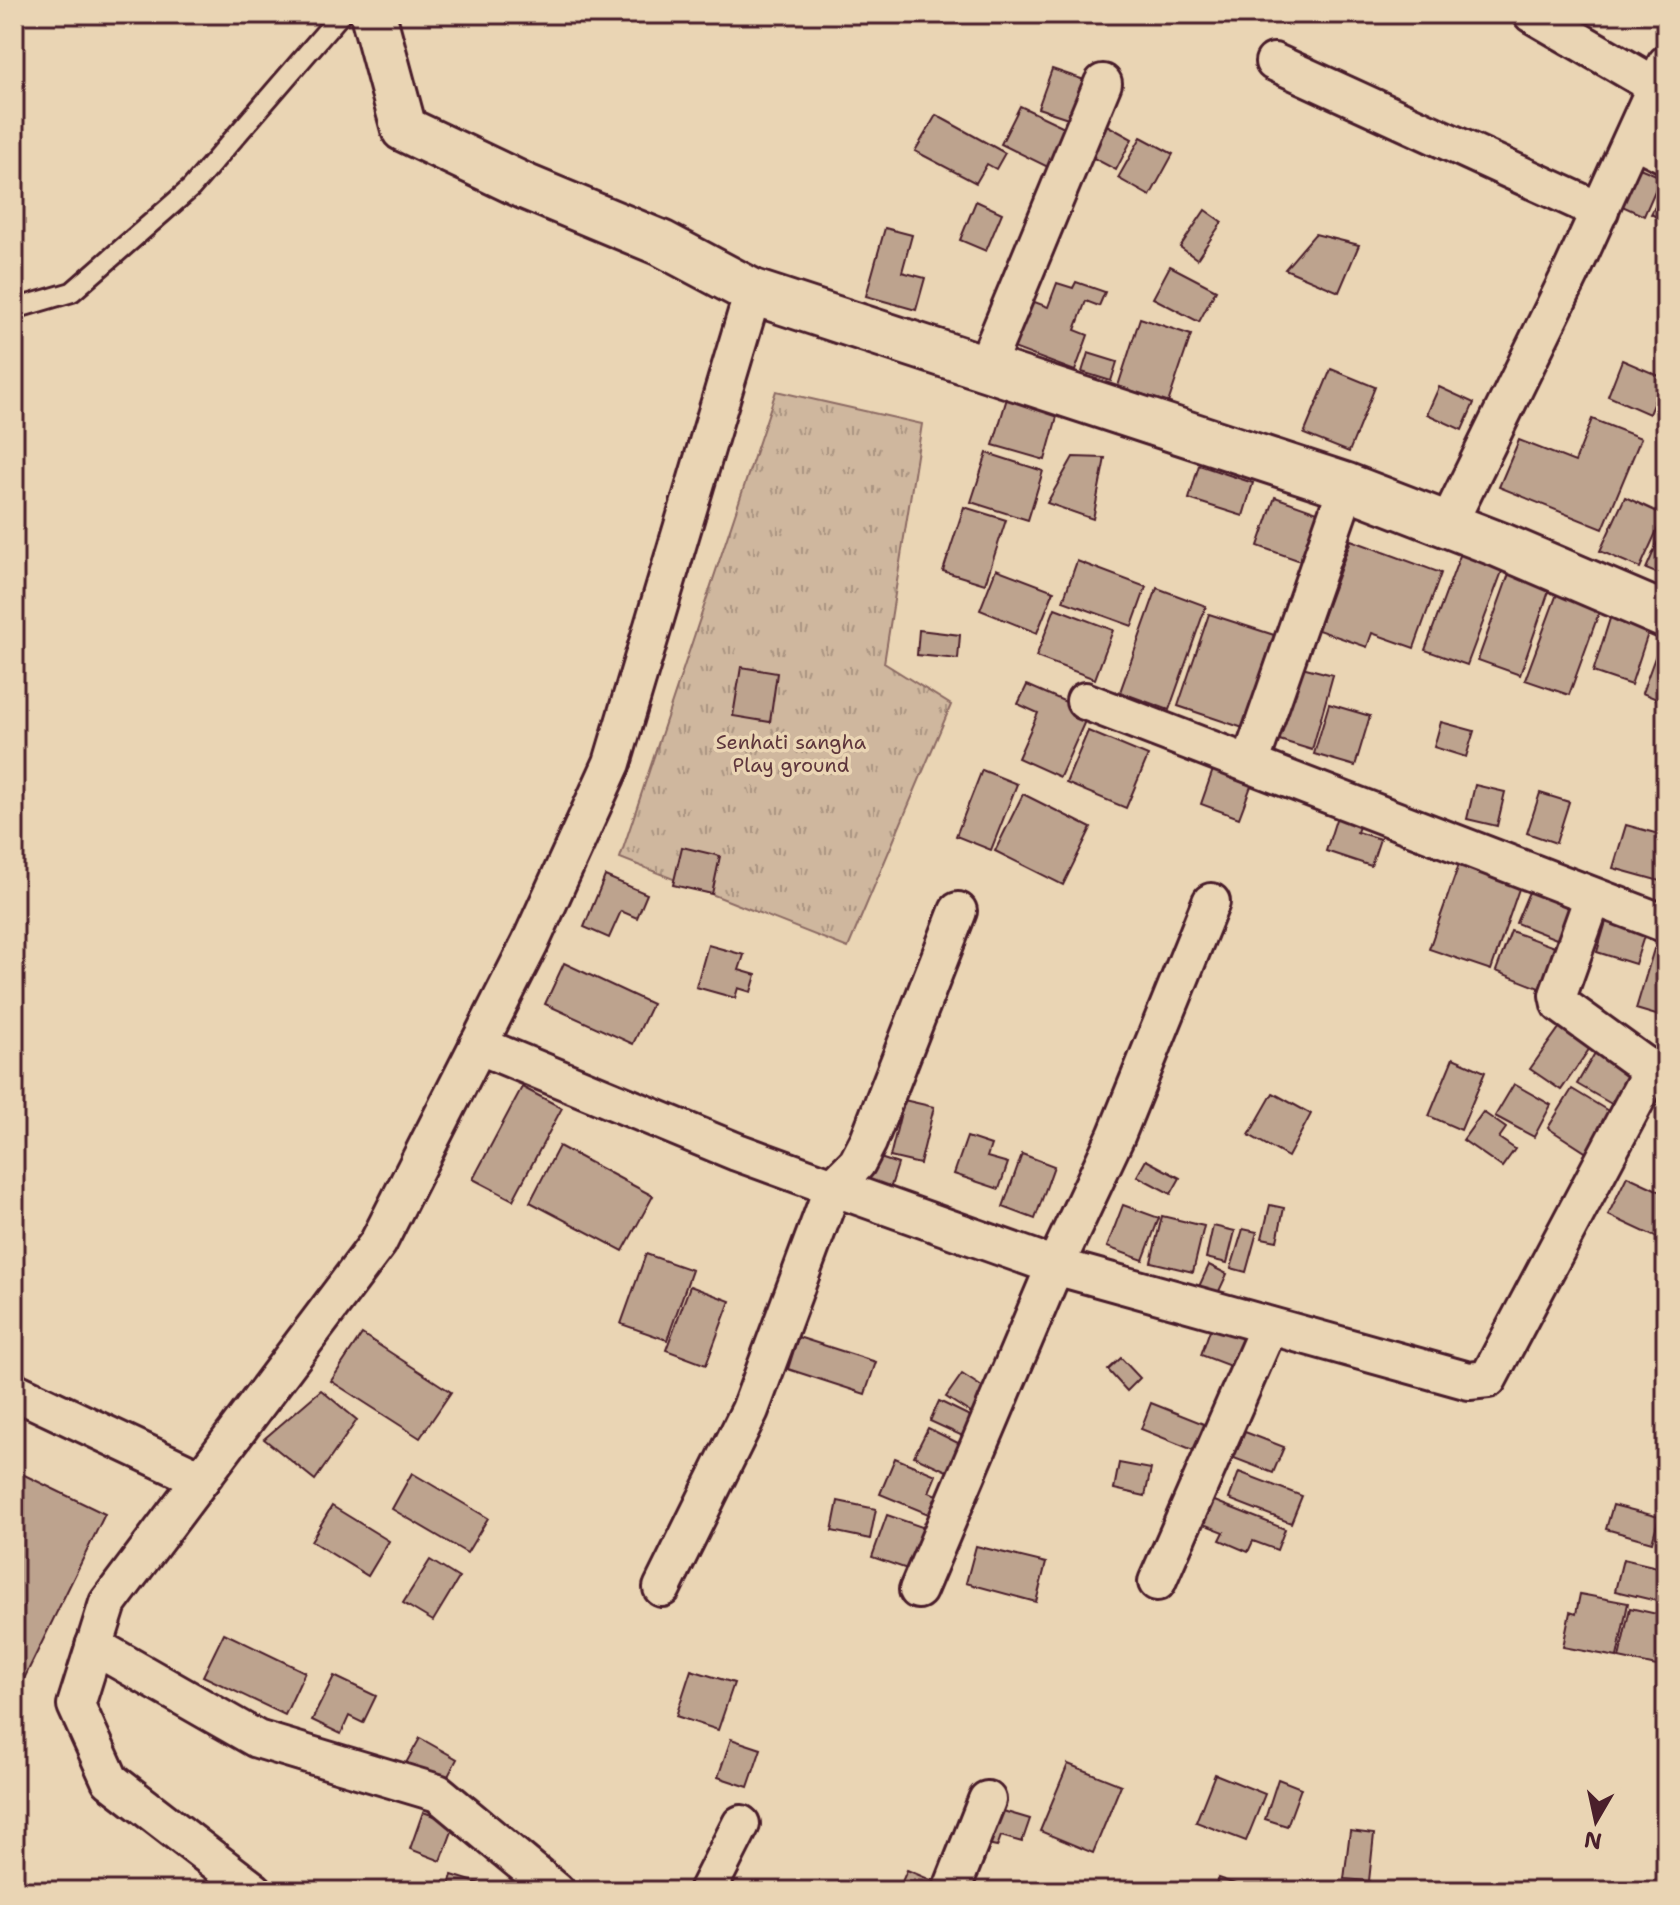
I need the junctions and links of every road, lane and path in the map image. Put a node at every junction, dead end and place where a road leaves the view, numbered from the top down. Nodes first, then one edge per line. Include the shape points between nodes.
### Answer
1 (341, 14) edge
2 (373, 14) edge
3 (1532, 14) edge
4 (1274, 62) dead end
5 (1661, 75) edge
6 (1103, 83) dead end
7 (1634, 139) junction
8 (1666, 155) edge
9 (1600, 211) junction
10 (753, 292) junction
11 (14, 309) edge
12 (985, 368) junction
13 (1347, 486) junction
14 (1447, 526) junction
15 (1666, 616) edge
16 (1085, 701) dead end
17 (1250, 764) junction
18 (1593, 897) junction
19 (1211, 902) dead end
20 (958, 911) dead end
21 (1664, 917) edge
22 (478, 1045) junction
23 (833, 1187) junction
24 (1055, 1266) junction
25 (1269, 1326) junction
26 (14, 1391) edge
27 (201, 1479) junction
28 (1157, 1582) dead end
29 (662, 1588) dead end
30 (918, 1590) dead end
31 (94, 1646) junction
32 (987, 1800) dead end
33 (741, 1824) dead end
34 (254, 1891) edge
35 (556, 1891) edge
36 (707, 1891) edge
37 (951, 1891) edge

1 - 11 lane via 191,188 72,292
2 - 10 street via 404,129 661,243
3 - 5 street
4 - 9 street
5 - 7 street
6 - 12 street
7 - 8 street
7 - 9 street
9 - 14 street
10 - 12 street
10 - 22 street via 612,763
12 - 13 street
13 - 14 street
13 - 17 street
14 - 15 street
16 - 17 street
17 - 18 street
18 - 21 street
18 - 25 street via 1558,995 1560,1004 1643,1064 1647,1079 1488,1379 1469,1381
19 - 24 street via 1116,1136
20 - 23 street via 868,1142 857,1163
22 - 23 street
22 - 27 street via 378,1243
23 - 24 street
23 - 29 street via 750,1410
24 - 25 street
24 - 30 street
25 - 28 street
26 - 27 street
27 - 31 street via 108,1603
31 - 34 street via 76,1705 110,1780
31 - 35 street via 257,1739 438,1793
32 - 37 street
33 - 36 street

